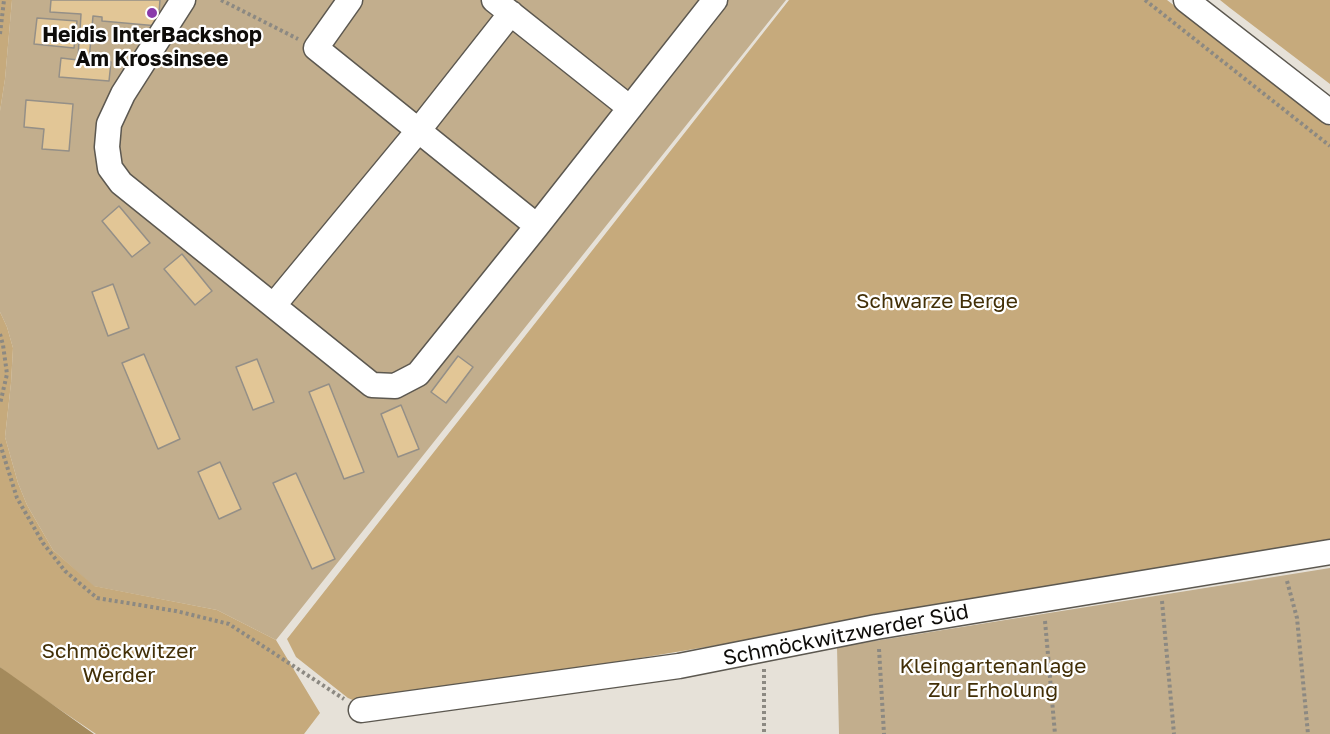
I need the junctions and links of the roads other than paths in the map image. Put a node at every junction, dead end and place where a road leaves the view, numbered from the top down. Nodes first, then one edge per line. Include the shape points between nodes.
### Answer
1 (183, 0) edge
2 (350, 0) edge
3 (715, 0) edge
4 (1186, 0) edge
5 (502, 6) edge
6 (630, 108) junction
7 (1330, 112) edge
8 (418, 131) junction
9 (537, 226) junction
10 (274, 305) junction
11 (1330, 552) edge
12 (361, 710) road end

1 - 10 street via 123,94 109,124 110,168 121,183
2 - 8 street via 316,48
3 - 6 street
4 - 7 street
5 - 6 street
5 - 8 street
6 - 9 street
8 - 9 street
8 - 10 street
9 - 10 street via 418,374 395,386 372,385
11 - 12 street, Schmöckwitzwerder Süd via 876,627 679,666

